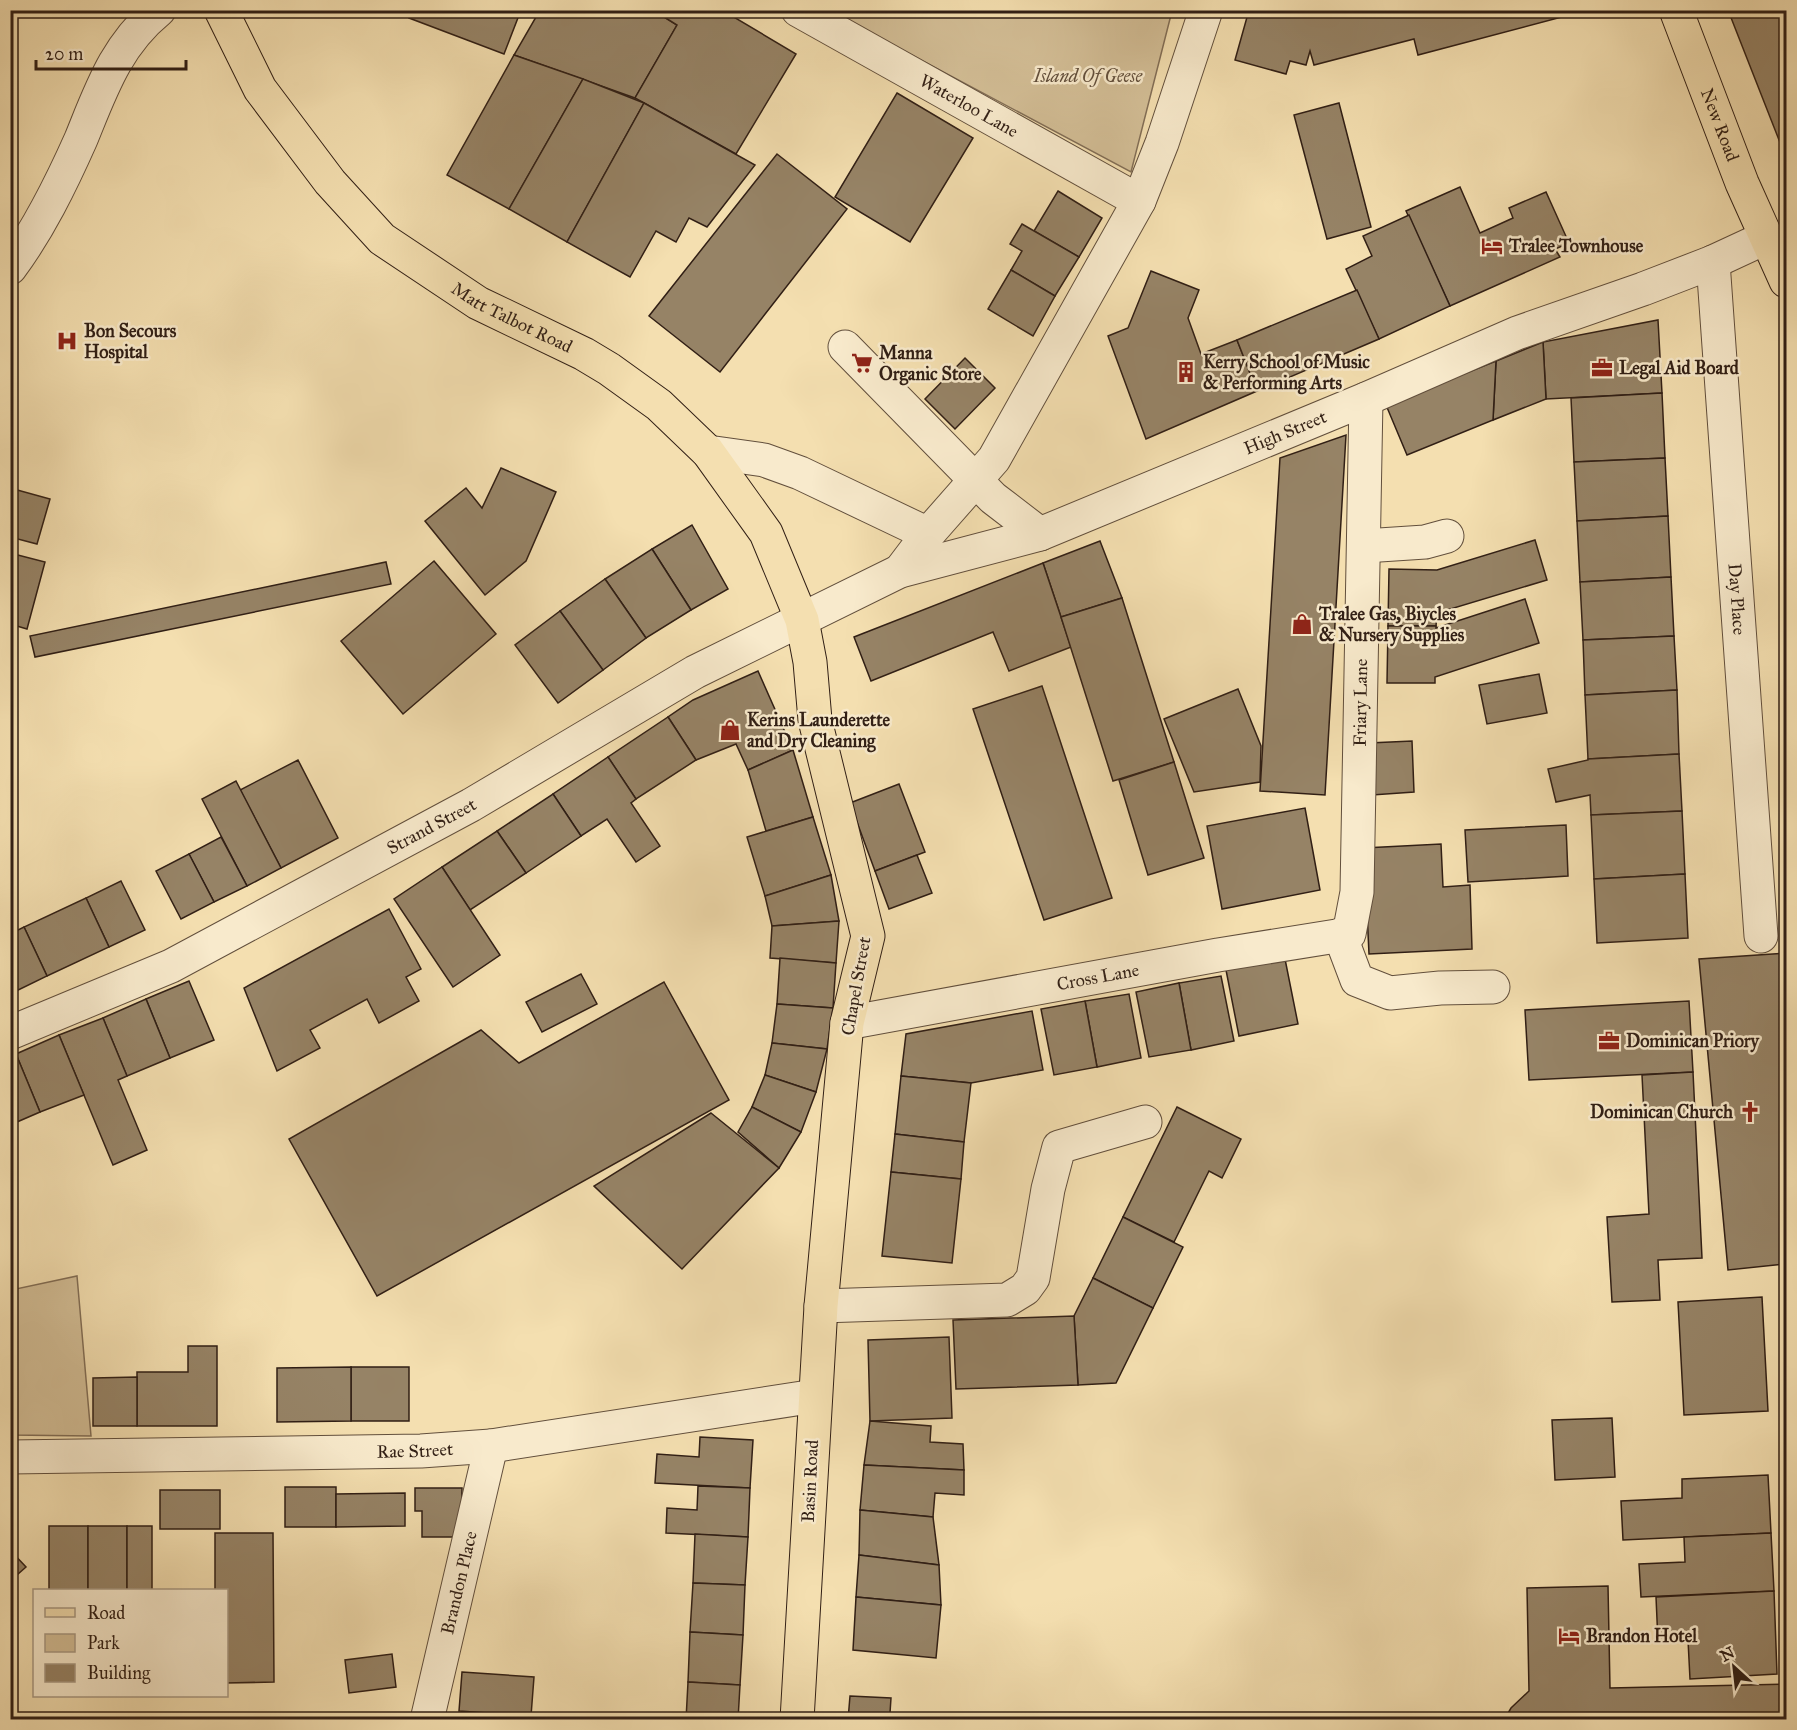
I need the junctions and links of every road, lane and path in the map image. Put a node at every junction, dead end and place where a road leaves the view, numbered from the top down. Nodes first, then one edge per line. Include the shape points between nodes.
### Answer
1 (159, 10) edge
2 (221, 10) edge
3 (798, 10) edge
4 (1206, 10) edge
5 (1676, 10) edge
6 (1139, 201) junction
7 (1777, 232) edge
8 (1713, 262) junction
9 (10, 268) edge
10 (1786, 281) edge
11 (845, 347) dead end
12 (1366, 399) junction
13 (708, 452) junction
14 (975, 480) junction
15 (928, 534) junction
16 (1040, 534) junction
17 (1448, 536) dead end
18 (1364, 546) junction
19 (900, 571) junction
20 (802, 620) junction
21 (1344, 934) junction
22 (1761, 936) dead end
23 (1493, 987) dead end
24 (847, 1023) junction
25 (10, 1033) edge
26 (1145, 1122) dead end
27 (826, 1243) joint
28 (820, 1306) junction
29 (815, 1396) junction
30 (491, 1446) junction
31 (10, 1457) edge
32 (427, 1719) edge
33 (797, 1719) edge

1 - 9 street via 127,41 103,83 80,141 31,240
2 - 13 main road, Matt Talbot Road via 260,89 330,182 382,239 478,303 609,369 659,405
3 - 6 street, Waterloo Lane
4 - 6 street
5 - 7 main road, New Road via 1742,183
6 - 14 street via 994,459
7 - 8 street, High Street
7 - 10 main road, New Road
8 - 12 street, High Street via 1517,333
8 - 22 street, Day Place
11 - 14 street
12 - 16 street, High Street
12 - 18 street, Friary Lane
13 - 15 street via 764,460 791,470
13 - 20 main road, Matt Talbot Road via 766,533
14 - 15 street
14 - 16 street
15 - 19 street
16 - 19 street, High Street
17 - 18 street via 1425,542
18 - 21 street, Friary Lane via 1357,892
19 - 20 street, High Street
20 - 24 main road, Chapel Street via 815,720 868,936
20 - 25 street, Strand Street via 695,672 471,805 171,966
21 - 23 street via 1357,980 1390,993
21 - 24 street, Cross Lane
24 - 27 main road, Chapel Street
26 - 28 street via 1059,1147 1047,1189 1034,1278 1007,1300
27 - 28 main road, Basin Road
28 - 29 main road, Basin Road
29 - 30 street, Rae Street
29 - 33 main road, Basin Road
30 - 31 street, Rae Street via 409,1452
30 - 32 street, Brandon Place

